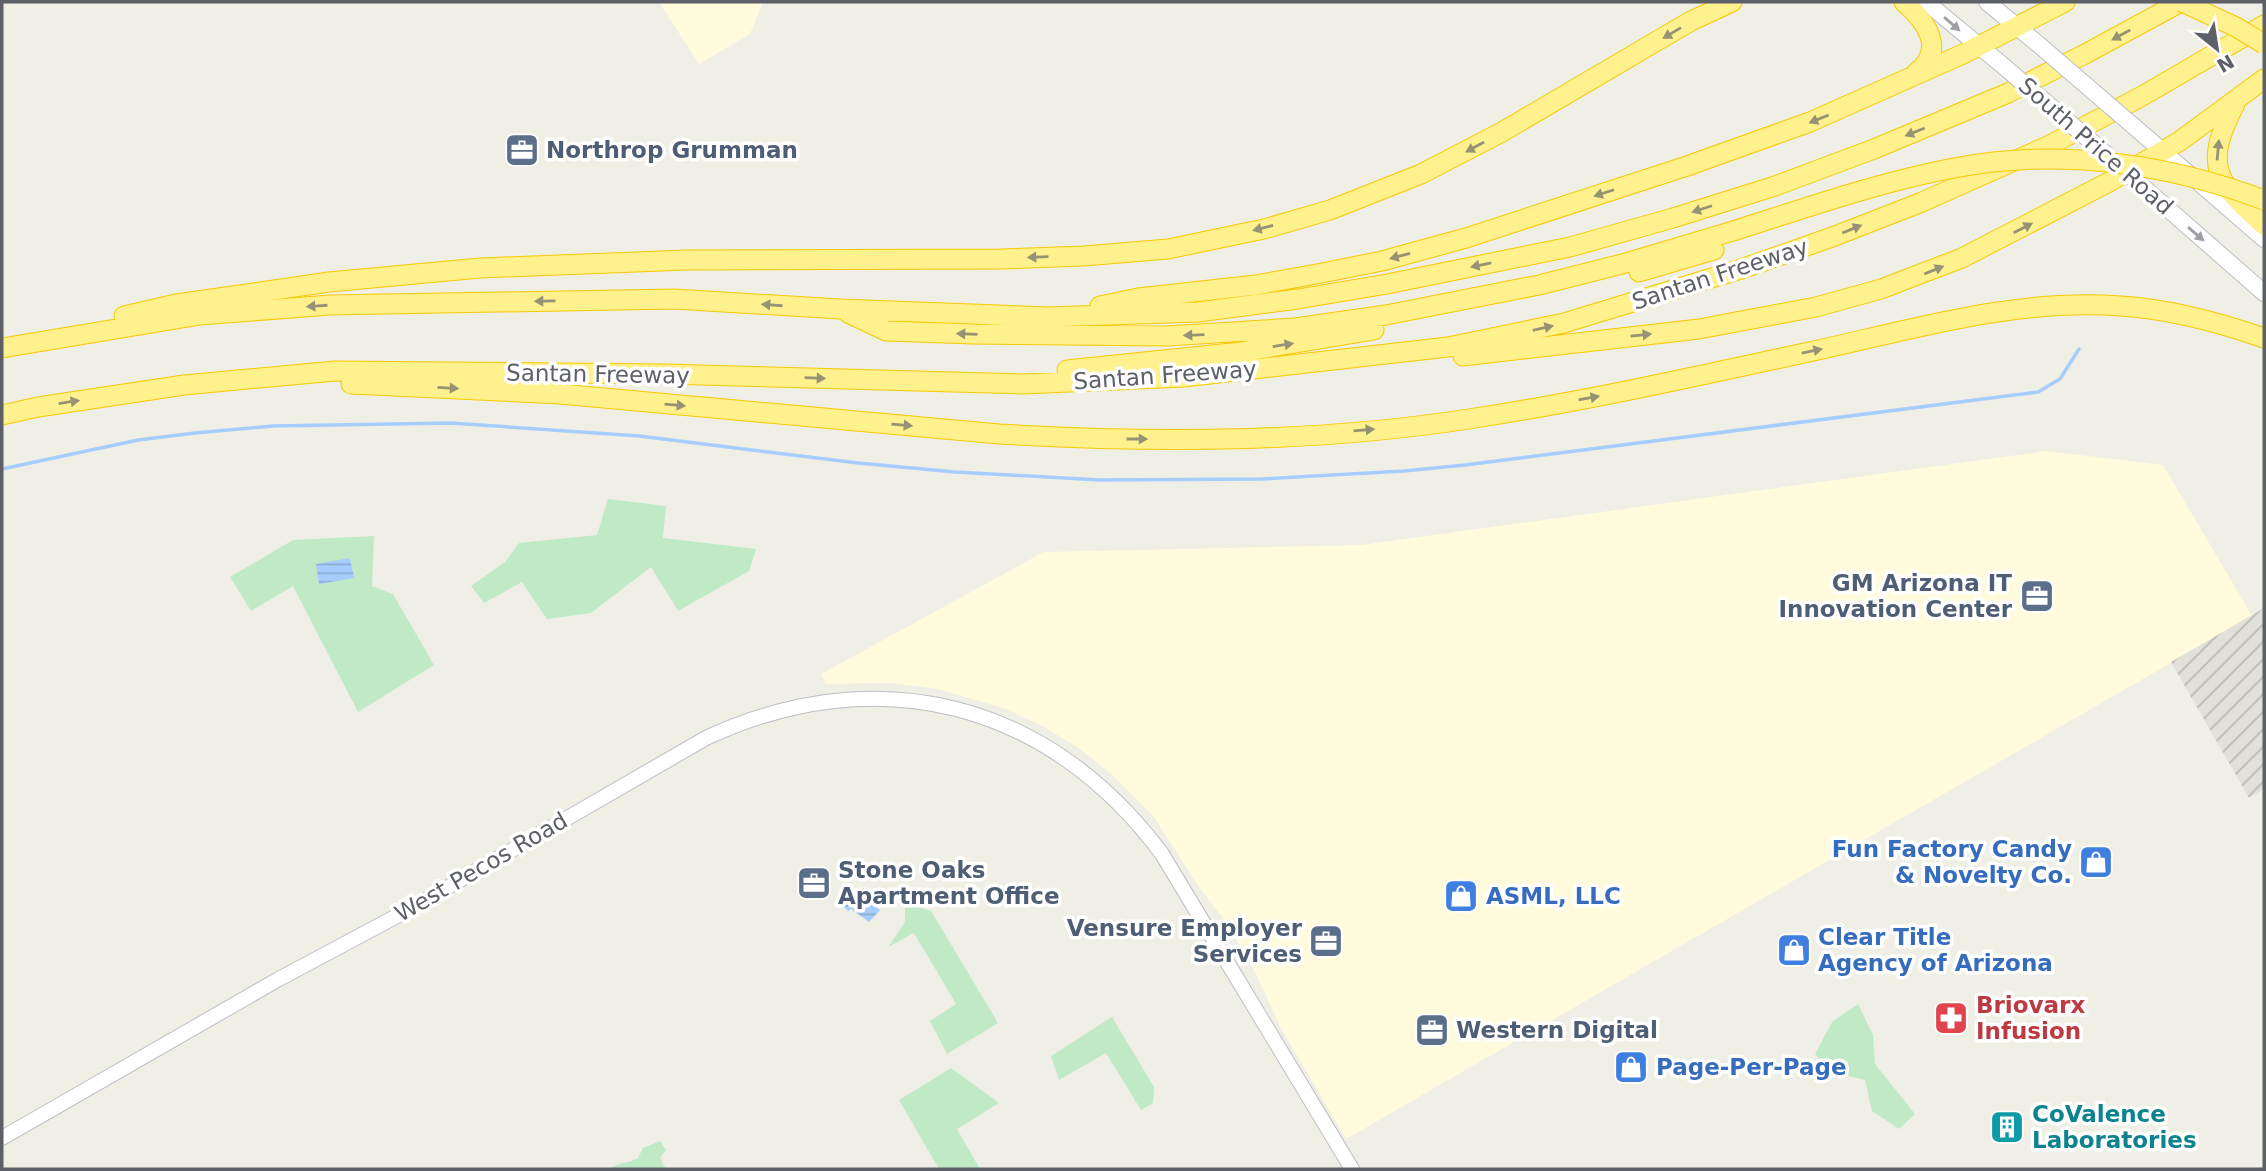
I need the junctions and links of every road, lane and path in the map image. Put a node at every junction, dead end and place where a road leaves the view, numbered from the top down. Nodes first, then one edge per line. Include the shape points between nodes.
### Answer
1 (1732, 2) edge
2 (1904, 2) edge
3 (1926, 2) edge
4 (1987, 2) edge
5 (2065, 2) edge
6 (2181, 2) edge
7 (2264, 25) edge
8 (2018, 27) junction
9 (2264, 44) edge
10 (1978, 47) junction
11 (2264, 79) edge
12 (1904, 81) junction
13 (2237, 99) junction
14 (2162, 152) junction
15 (2127, 173) junction
16 (2264, 200) edge
17 (2264, 212) edge
18 (2264, 225) edge
19 (1735, 237) junction
20 (2264, 239) edge
21 (2264, 293) edge
22 (840, 309) junction
23 (1048, 317) junction
24 (2264, 338) edge
25 (2, 346) edge
26 (1184, 377) junction
27 (947, 382) junction
28 (184, 385) junction
29 (2, 415) edge
30 (2, 1138) edge
31 (1352, 1169) edge

1 -> 25 highway via 1421,174 1330,210 1168,249 1002,259 687,260 480,268 329,282 176,304
2 - 12 highway via 1928,29 1931,52 1927,63
3 -> 10 main road, South Price Road
4 - 8 main road, South Price Road
5 - 8 highway
6 - 9 highway, bridge
6 -> 23 highway via 2008,93 1898,139 1775,186 1570,247 1285,301 1198,312
26 -> 7 highway, Santan Freeway via 1448,347 1506,336 1741,269 1922,202 2050,145
8 - 10 highway
8 - 14 main road, South Price Road, bridge
10 - 12 highway
10 - 15 main road, South Price Road, bridge
11 - 13 highway
12 -> 23 highway via 1754,143 1394,258 1256,285 1138,298
13 - 14 highway
18 -> 13 highway via 2228,189 2217,162 2220,134
14 - 15 highway
14 - 20 main road, South Price Road
15 -> 21 main road, South Price Road
26 -> 15 highway via 1261,381 1699,329 1816,307 1934,271
16 - 19 highway, bridge via 2167,170 2083,160 2015,160 1915,176
17 - 19 highway via 2151,178 2022,170 1958,178
19 -> 22 highway via 1500,294 1386,315 1254,331 1114,338 886,331
27 -> 19 highway via 1241,352 1441,319 1564,292
22 - 23 highway
22 -> 25 highway via 674,299 330,305 200,315
28 -> 24 highway via 447,388 560,394 999,435 1247,438 1485,417 2049,306 2121,306 2176,314
26 - 27 highway, Santan Freeway via 1023,384
28 -> 27 highway, Santan Freeway via 335,371
29 -> 28 highway, Santan Freeway
30 - 31 street, West Pecos Road via 727,728 796,706 847,698 896,699 989,719 1042,743 1111,794 1146,833 1199,914

